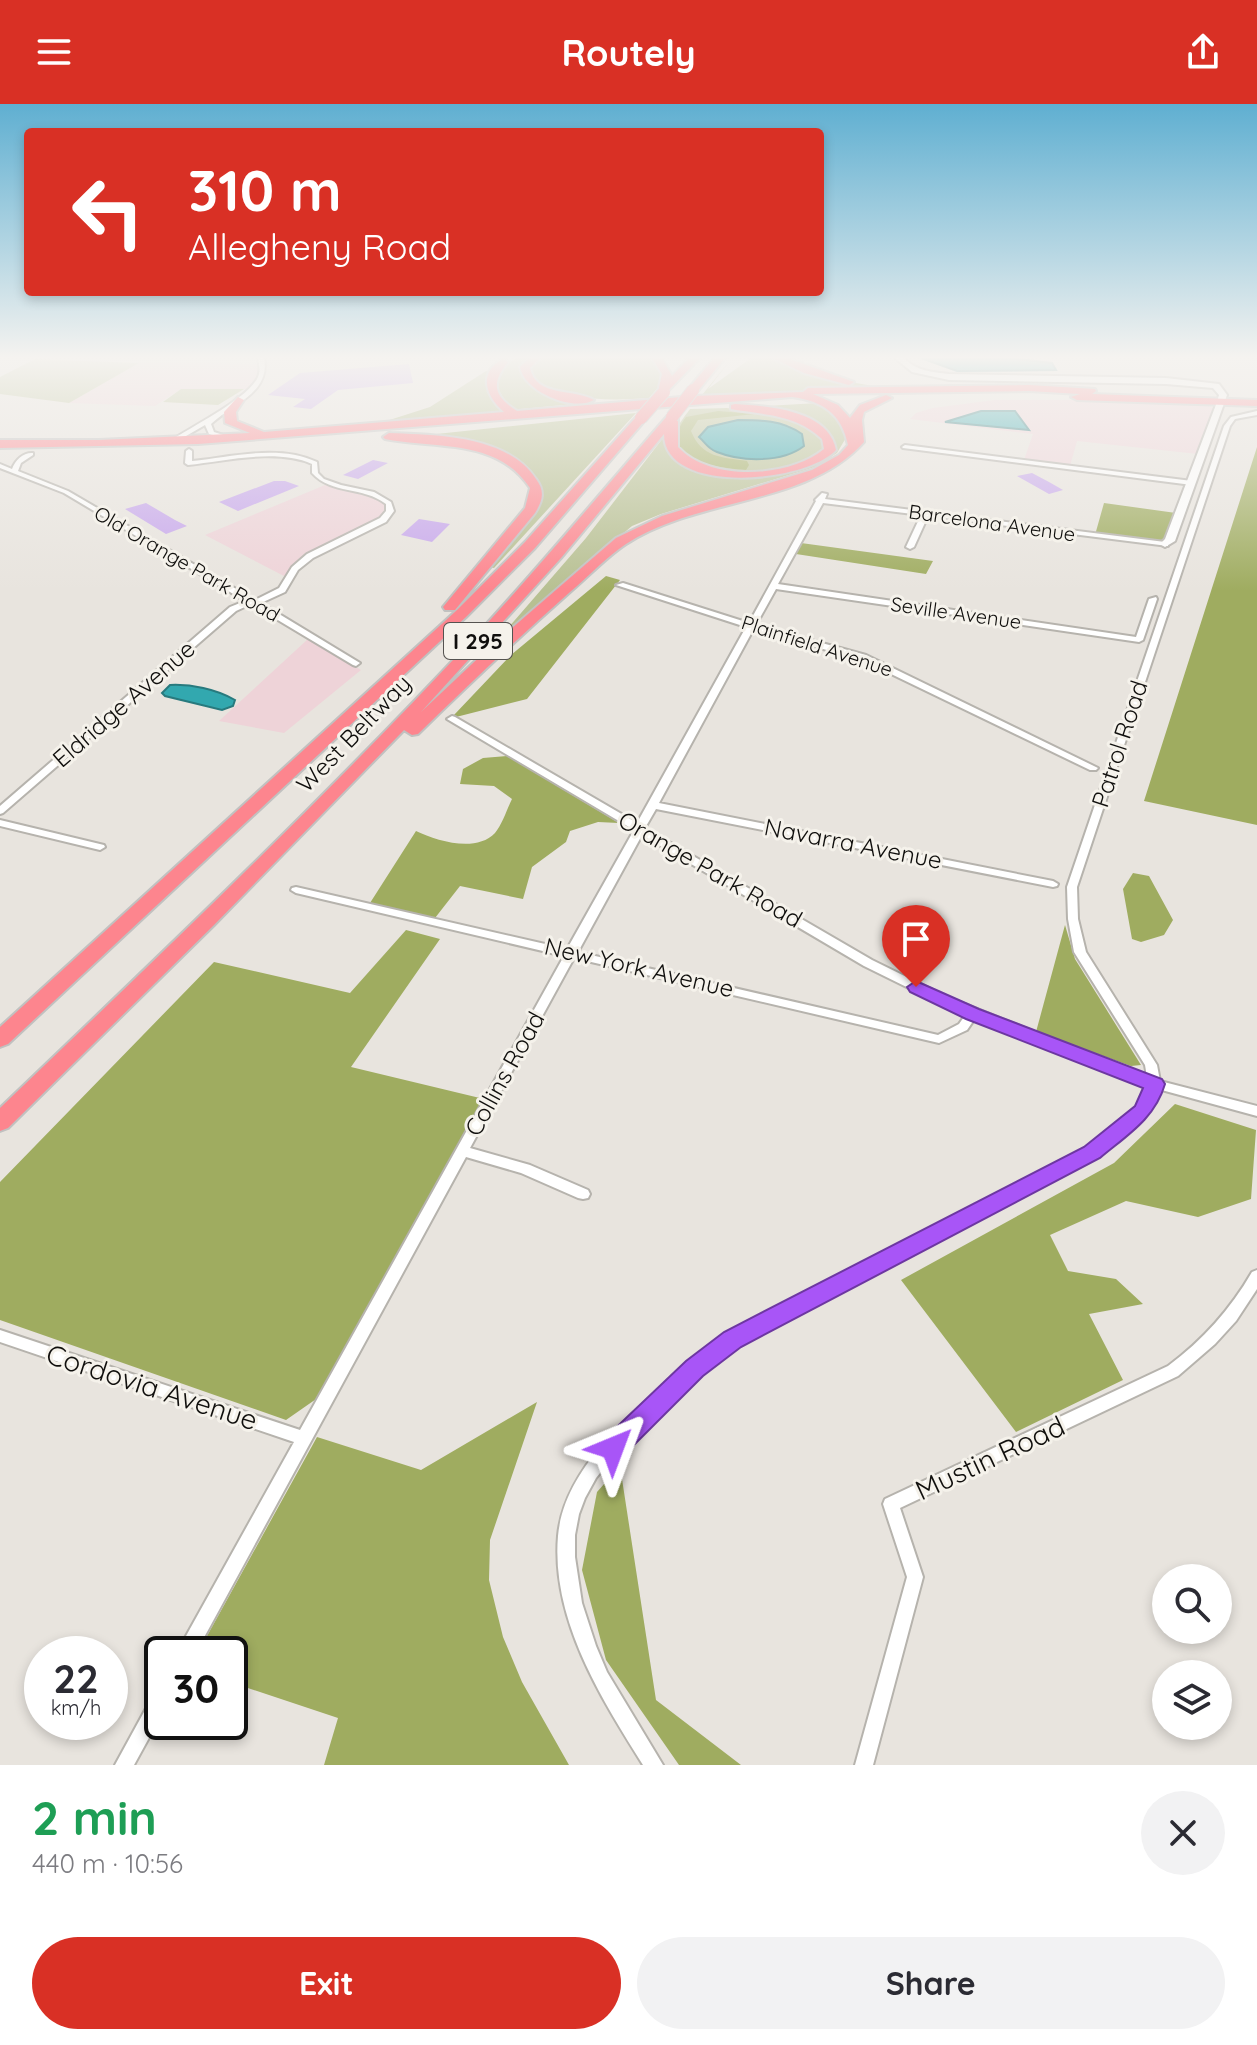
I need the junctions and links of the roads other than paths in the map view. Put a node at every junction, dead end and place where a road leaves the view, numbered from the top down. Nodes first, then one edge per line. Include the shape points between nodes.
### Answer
1 (182, 436) edge
2 (216, 436) edge
3 (287, 436) edge
4 (377, 436) edge
5 (626, 436) edge
6 (656, 436) edge
7 (669, 436) edge
8 (826, 436) edge
9 (853, 436) edge
10 (861, 436) edge
11 (1209, 436) edge
12 (1224, 436) edge
13 (355, 438) junction
14 (172, 442) junction
15 (0, 444) edge
16 (235, 444) junction
17 (854, 444) junction
18 (905, 447) dead end
19 (189, 451) junction
20 (0, 454) edge
21 (31, 454) junction
22 (0, 466) edge
23 (15, 471) junction
24 (1192, 483) junction
25 (822, 497) joint
26 (925, 514) junction
27 (1165, 544) joint
28 (910, 547) dead end
29 (620, 585) dead end
30 (774, 586) junction
31 (1153, 599) dead end
32 (251, 601) junction
33 (752, 625) junction
34 (356, 663) dead end
35 (362, 706) junction
36 (452, 719) dead end
37 (1093, 768) dead end
38 (653, 805) junction
39 (0, 811) edge
40 (0, 823) edge
41 (640, 829) junction
42 (100, 847) dead end
43 (273, 856) junction
44 (1053, 884) dead end
45 (296, 890) dead end
46 (572, 952) junction
47 (972, 1014) junction
48 (0, 1039) edge
49 (1154, 1084) junction
50 (1257, 1111) edge
51 (0, 1122) edge
52 (462, 1151) junction
53 (583, 1194) dead end
54 (1257, 1276) edge
55 (0, 1336) edge
56 (304, 1438) junction
57 (195, 1636) edge
58 (144, 1729) edge
59 (124, 1765) edge
60 (654, 1765) edge
61 (864, 1765) edge

1 - 14 street
2 - 16 street
3 - 16 highway
4 - 13 highway
5 - 35 highway, West Beltway / I 295, bridge via 530,545
6 - 43 highway, West Beltway / I 295 via 539,574
7 - 8 highway via 675,453 696,465 761,474 822,459 830,450
9 - 17 highway
10 - 17 highway
11 - 24 street
12 - 49 street, Patrol Road via 1072,887 1080,952 1146,1057
13 - 16 highway
13 - 35 highway via 435,440 485,450 520,467 536,494 530,510 483,571
14 - 15 highway
14 - 16 highway
16 - 19 highway
17 - 43 highway via 843,458 816,473 667,519 609,549 494,651 338,805
18 - 24 street
19 - 21 highway
19 - 32 street, Eldridge Avenue via 188,463 303,457 315,463 322,481 388,501 390,511 383,520 322,549 302,563 282,590
20 - 21 highway
21 - 23 street
22 - 23 street, Old Orange Park Road
23 - 32 street, Old Orange Park Road via 66,492
24 - 27 street
25 - 26 street, Barcelona Avenue
25 - 30 street, Collins Road
26 - 27 street, Barcelona Avenue
26 - 28 street
29 - 33 street, Plainfield Avenue
30 - 31 street, Seville Avenue via 1139,640
30 - 33 street, Collins Road
32 - 34 street, Old Orange Park Road
32 - 39 street, Eldridge Avenue via 224,617
33 - 37 street, Plainfield Avenue via 892,669
33 - 38 street, Collins Road
35 - 48 highway, West Beltway / I 295
36 - 41 street, Orange Park Road
38 - 41 street, Collins Road
38 - 44 street, Navarra Avenue
40 - 42 street
41 - 46 street, Collins Road
41 - 47 street, Orange Park Road via 868,963
43 - 51 highway, West Beltway / I 295
45 - 46 street, New York Avenue
46 - 47 street, New York Avenue via 939,1039 963,1027
46 - 52 street, Collins Road
47 - 49 street, Orange Park Road
49 - 50 street, Orange Park Road
49 - 60 street via 1142,1111 1092,1153 732,1340 694,1369 598,1464 570,1516 566,1562 575,1612 596,1668
52 - 53 street via 525,1169
52 - 56 street, Collins Road
54 - 61 street, Mustin Road via 1228,1323 1173,1371 891,1504 915,1577
55 - 56 street, Cordovia Avenue
56 - 57 street, Collins Road
58 - 59 street

